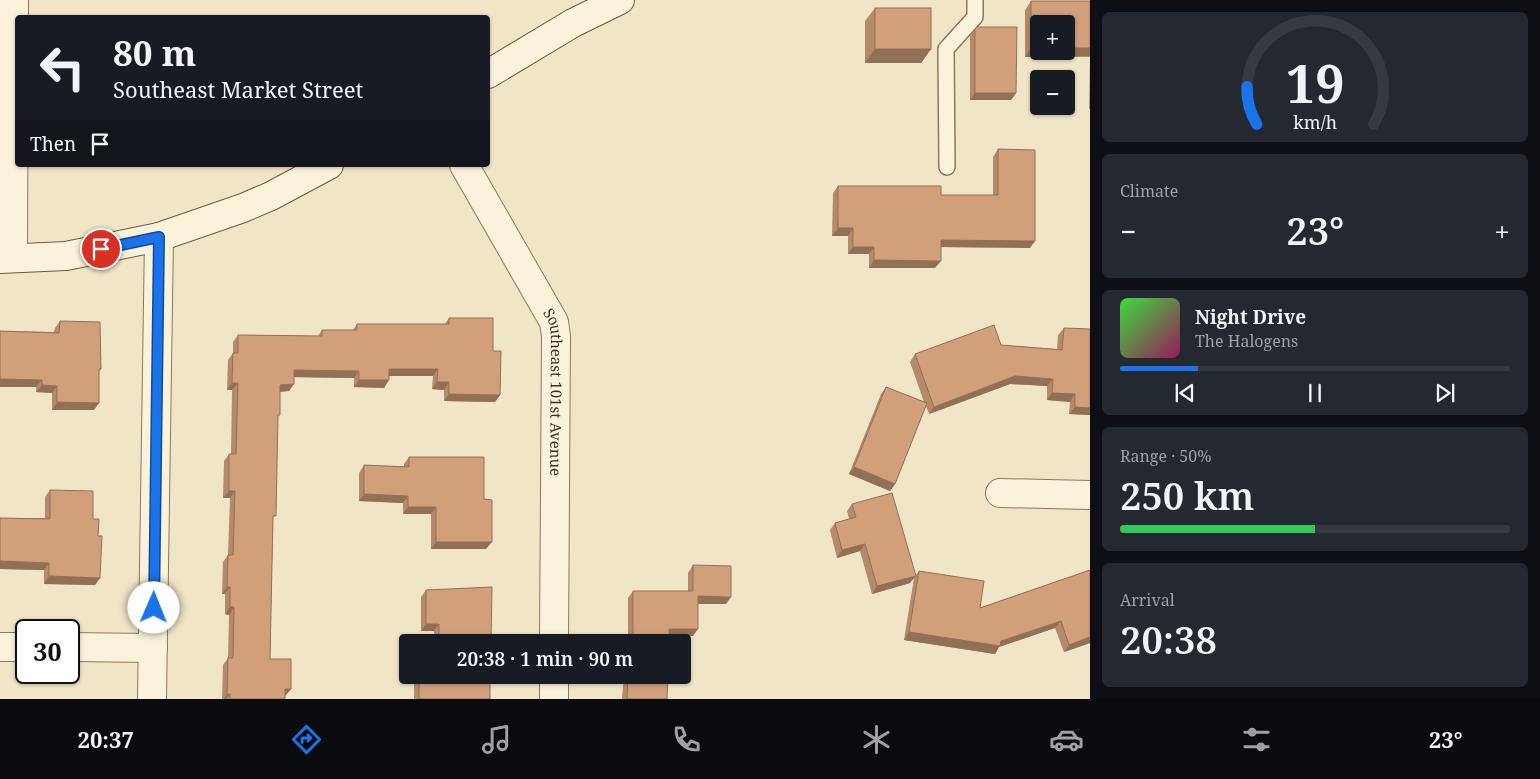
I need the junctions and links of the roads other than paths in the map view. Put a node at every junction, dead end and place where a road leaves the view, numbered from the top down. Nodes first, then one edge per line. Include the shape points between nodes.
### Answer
1 (14, 0) edge
2 (620, 0) edge
3 (975, 0) edge
4 (490, 73) edge
5 (325, 167) edge
6 (465, 167) edge
7 (947, 167) dead end
8 (159, 237) junction
9 (6, 258) edge
10 (1000, 492) dead end
11 (1090, 495) edge
12 (554, 634) edge
13 (0, 647) edge
14 (15, 647) edge
15 (80, 647) edge
16 (153, 648) junction
17 (554, 684) edge
18 (152, 699) edge
19 (554, 699) edge

1 - 9 street
2 - 4 street via 573,22
3 - 7 lane via 975,17 946,50
5 - 8 street via 244,208
6 - 12 street, Southeast 101st Avenue via 554,322
8 - 9 street via 66,256
8 - 16 street
10 - 11 street
13 - 14 street
15 - 16 street
16 - 18 street
17 - 19 street

